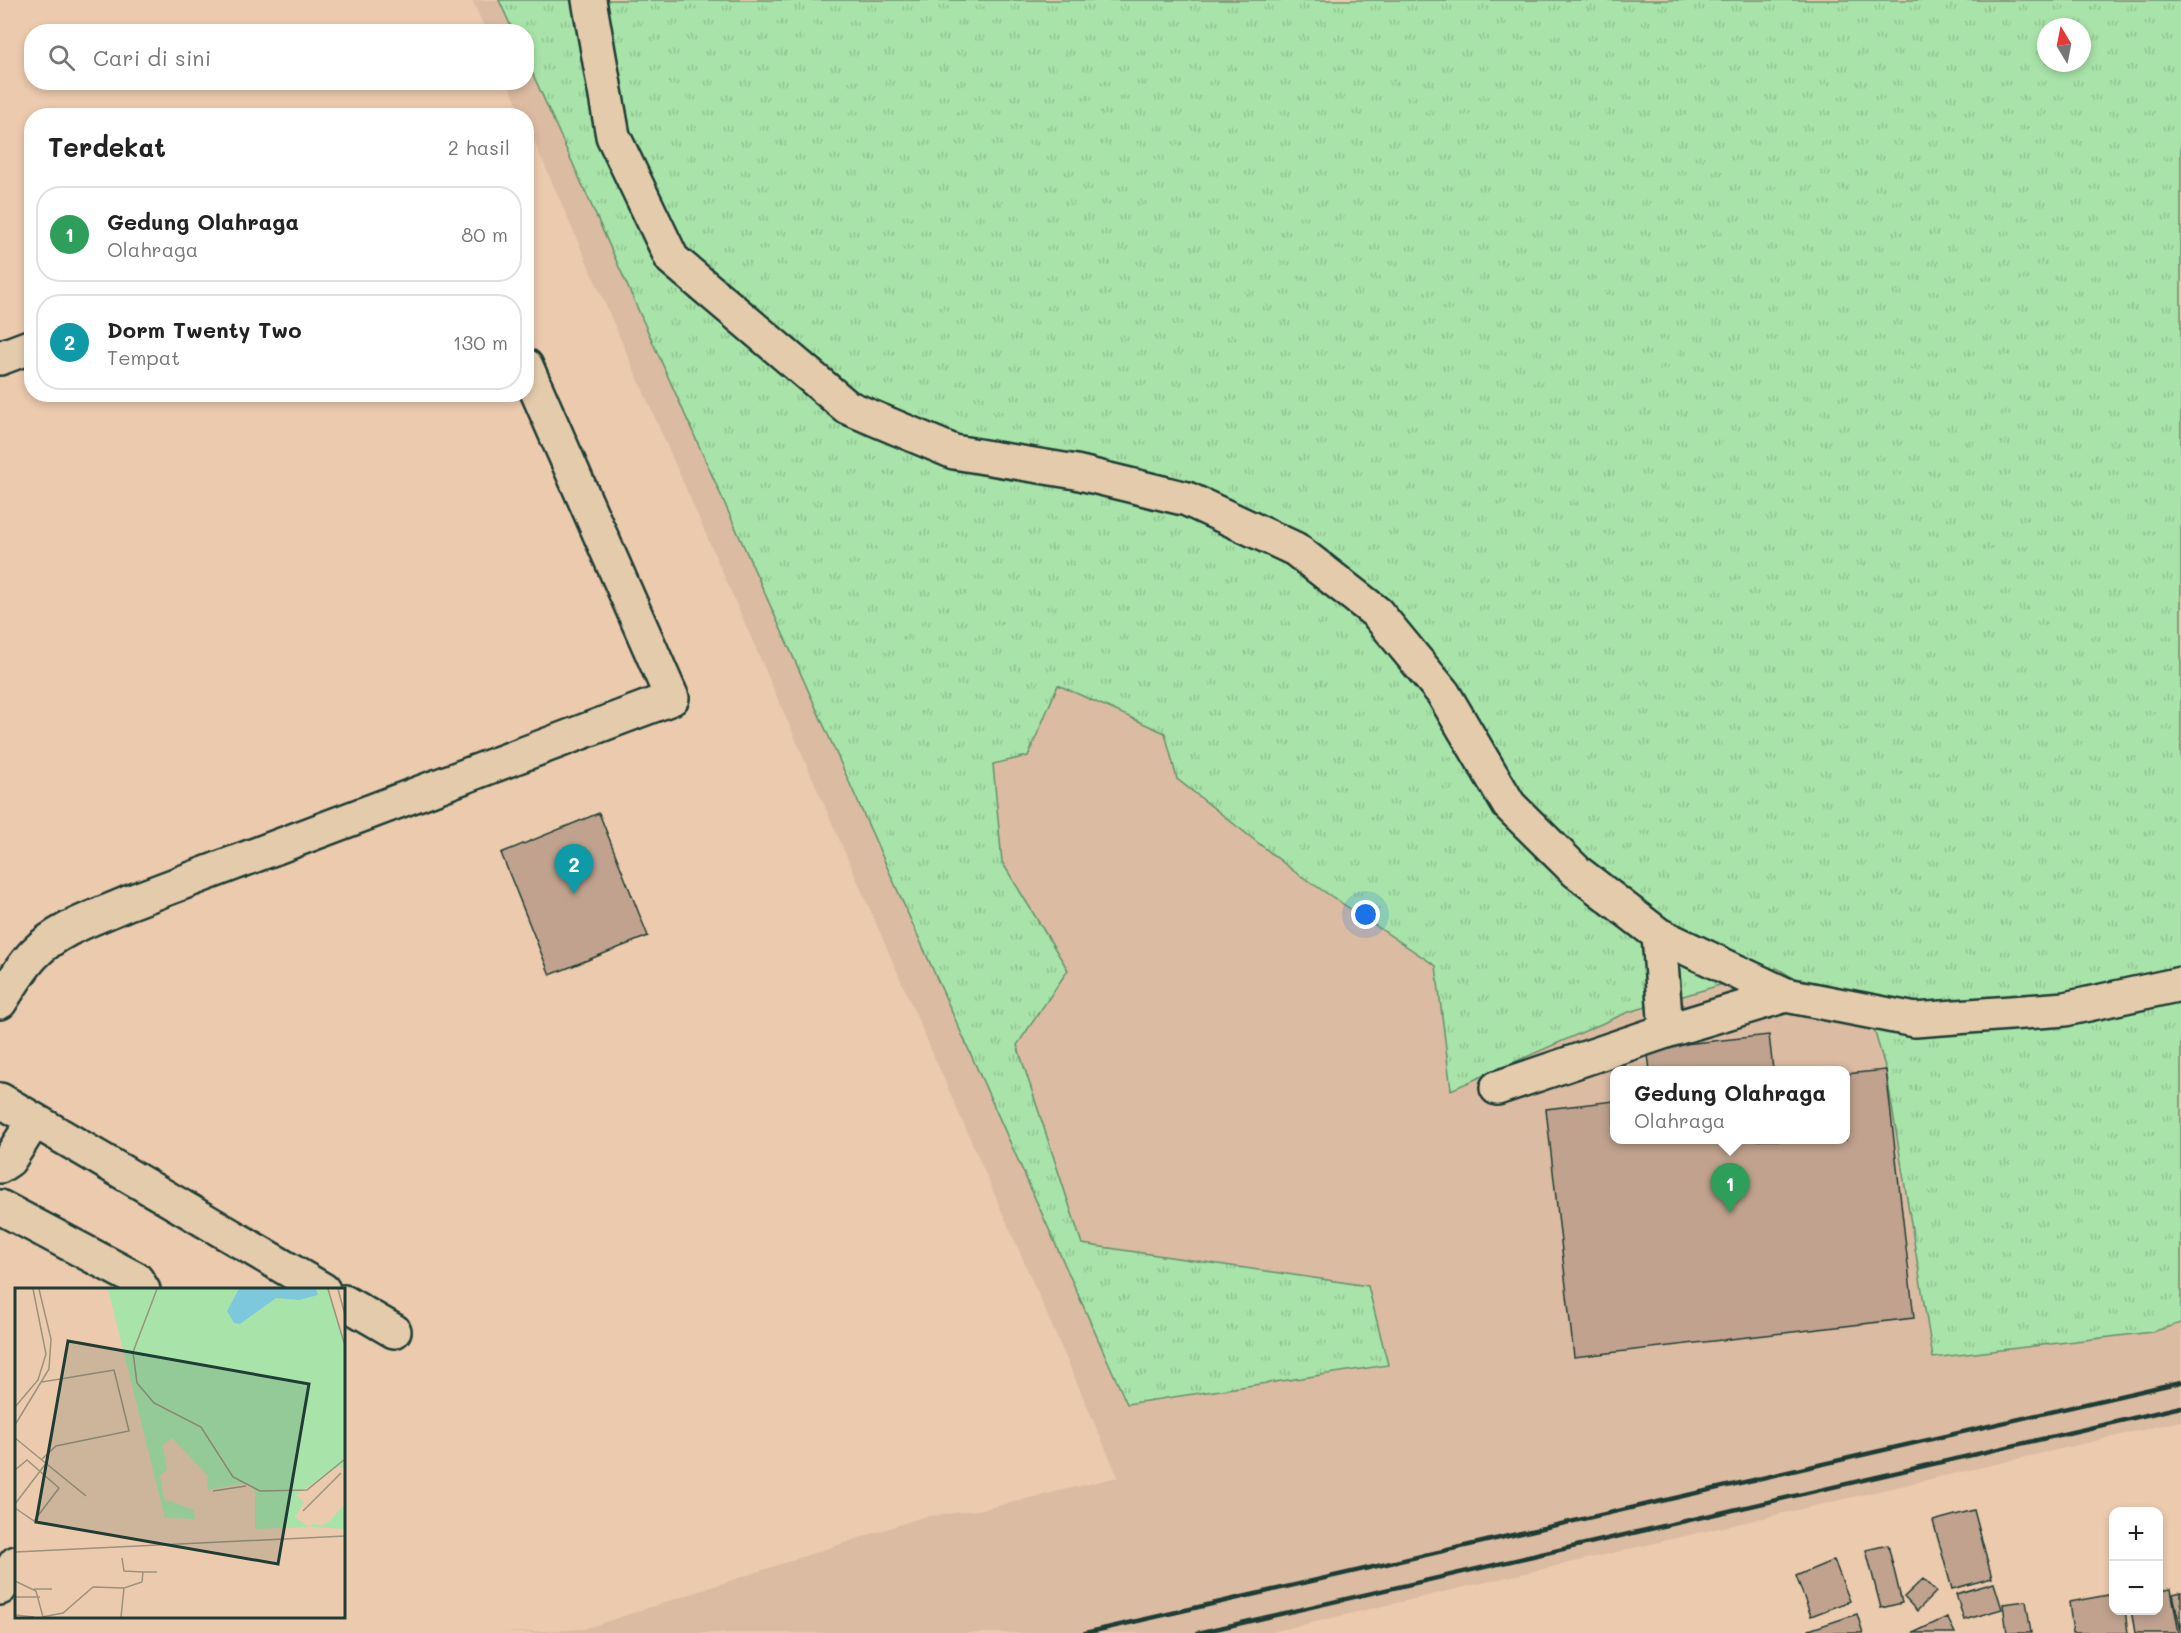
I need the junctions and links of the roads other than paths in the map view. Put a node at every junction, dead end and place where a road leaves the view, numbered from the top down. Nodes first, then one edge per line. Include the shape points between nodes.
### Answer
1 (589, 0) edge
2 (24, 349) edge
3 (0, 358) edge
4 (534, 384) edge
5 (1659, 935) junction
6 (2181, 984) edge
7 (1786, 995) junction
8 (0, 1002) edge
9 (1666, 1031) junction
10 (1497, 1088) dead end
11 (0, 1100) edge
12 (34, 1121) junction
13 (0, 1166) edge
14 (0, 1207) edge
15 (142, 1288) edge
16 (320, 1288) edge
17 (345, 1303) edge
18 (394, 1331) dead end
19 (15, 1565) edge
20 (0, 1588) edge

1 - 5 lane via 613,136 672,259 847,407 954,452 1076,472 1187,499 1295,549 1377,613 1443,693 1509,805 1577,872
2 - 3 lane
4 - 8 lane via 672,698 86,922 37,951
5 - 7 lane
5 - 9 lane
6 - 7 lane via 2065,1009 1915,1020
7 - 9 lane
9 - 10 lane
11 - 12 lane
12 - 13 lane via 9,1160
12 - 16 lane
14 - 15 lane via 136,1279
17 - 18 lane
19 - 20 lane

